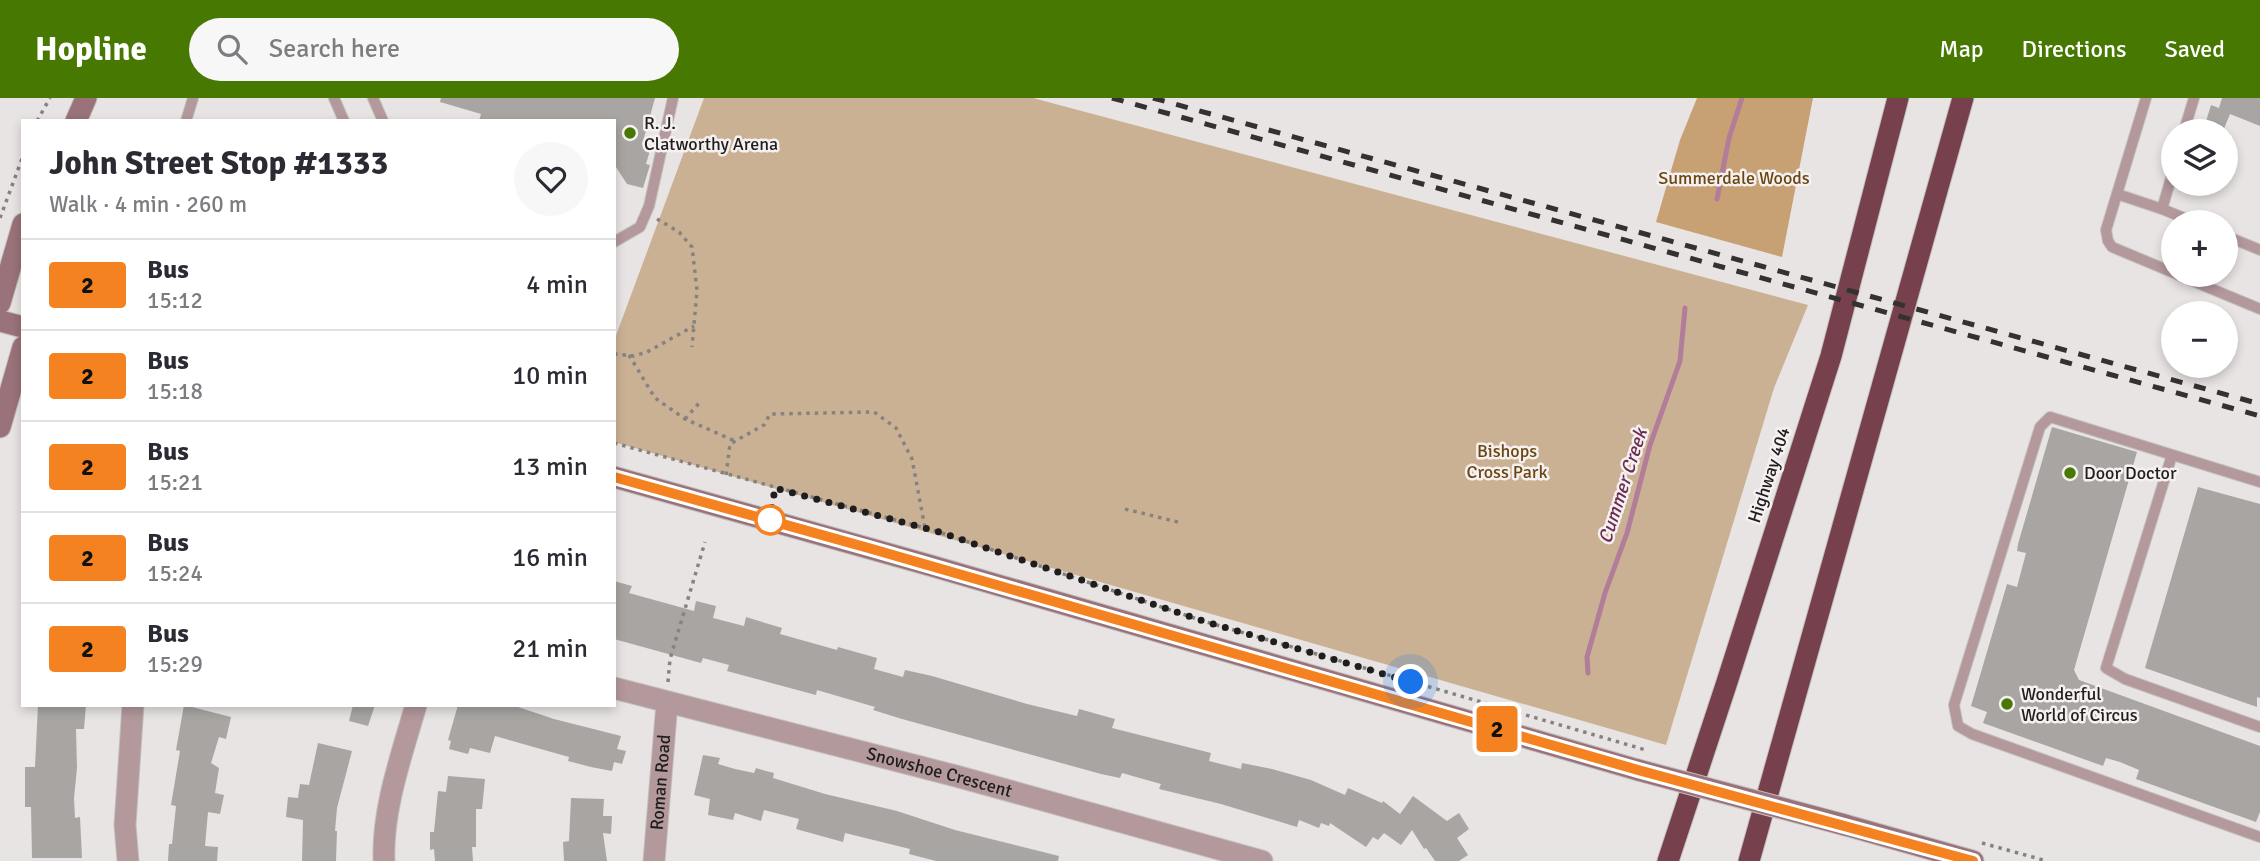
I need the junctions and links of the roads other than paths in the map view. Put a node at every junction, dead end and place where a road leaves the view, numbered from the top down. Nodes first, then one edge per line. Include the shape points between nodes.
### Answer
1 (86, 98) edge
2 (193, 98) edge
3 (334, 98) edge
4 (373, 98) edge
5 (673, 98) edge
6 (1898, 98) edge
7 (1963, 98) edge
8 (2146, 98) edge
9 (2194, 98) edge
10 (77, 119) edge
11 (187, 119) edge
12 (343, 119) edge
13 (382, 119) edge
14 (2188, 119) edge
15 (2117, 194) junction
16 (2166, 196) edge
17 (2162, 209) joint
18 (21, 233) edge
19 (616, 241) edge
20 (2238, 241) edge
21 (2260, 250) edge
22 (2161, 268) edge
23 (2207, 287) edge
24 (7, 294) edge
25 (2260, 309) edge
26 (0, 321) edge
27 (21, 326) edge
28 (21, 354) edge
29 (0, 427) edge
30 (2172, 455) junction
31 (616, 478) edge
32 (2260, 482) edge
33 (616, 689) edge
34 (667, 703) junction
35 (133, 707) edge
36 (415, 707) edge
37 (2260, 727) edge
38 (2260, 838) edge
39 (128, 861) edge
40 (384, 861) edge
41 (654, 861) edge
42 (1262, 861) edge
43 (1668, 861) edge
44 (1749, 861) edge
45 (1973, 861) edge

1 - 10 main road
2 - 11 lane
3 - 12 lane
4 - 13 lane
5 - 19 lane via 646,213 640,228
6 - 43 highway, Highway 404 via 1831,356
7 - 44 highway
8 - 15 lane
9 - 14 lane
15 - 17 lane
15 - 22 lane via 2106,230 2108,241 2112,247
16 - 17 lane
18 - 24 main road
20 - 21 lane
23 - 25 lane
26 - 27 main road
28 - 29 main road
30 - 32 lane
30 - 37 lane via 2106,668 2124,679
30 - 38 lane via 2050,417 2040,428 1954,705 1958,726
31 - 45 main road, bridge via 1642,760
33 - 34 street, Snowshoe Crescent
34 - 41 street, Roman Road
34 - 42 street, Snowshoe Crescent via 956,776
35 - 39 street via 125,825
36 - 40 street via 391,803

